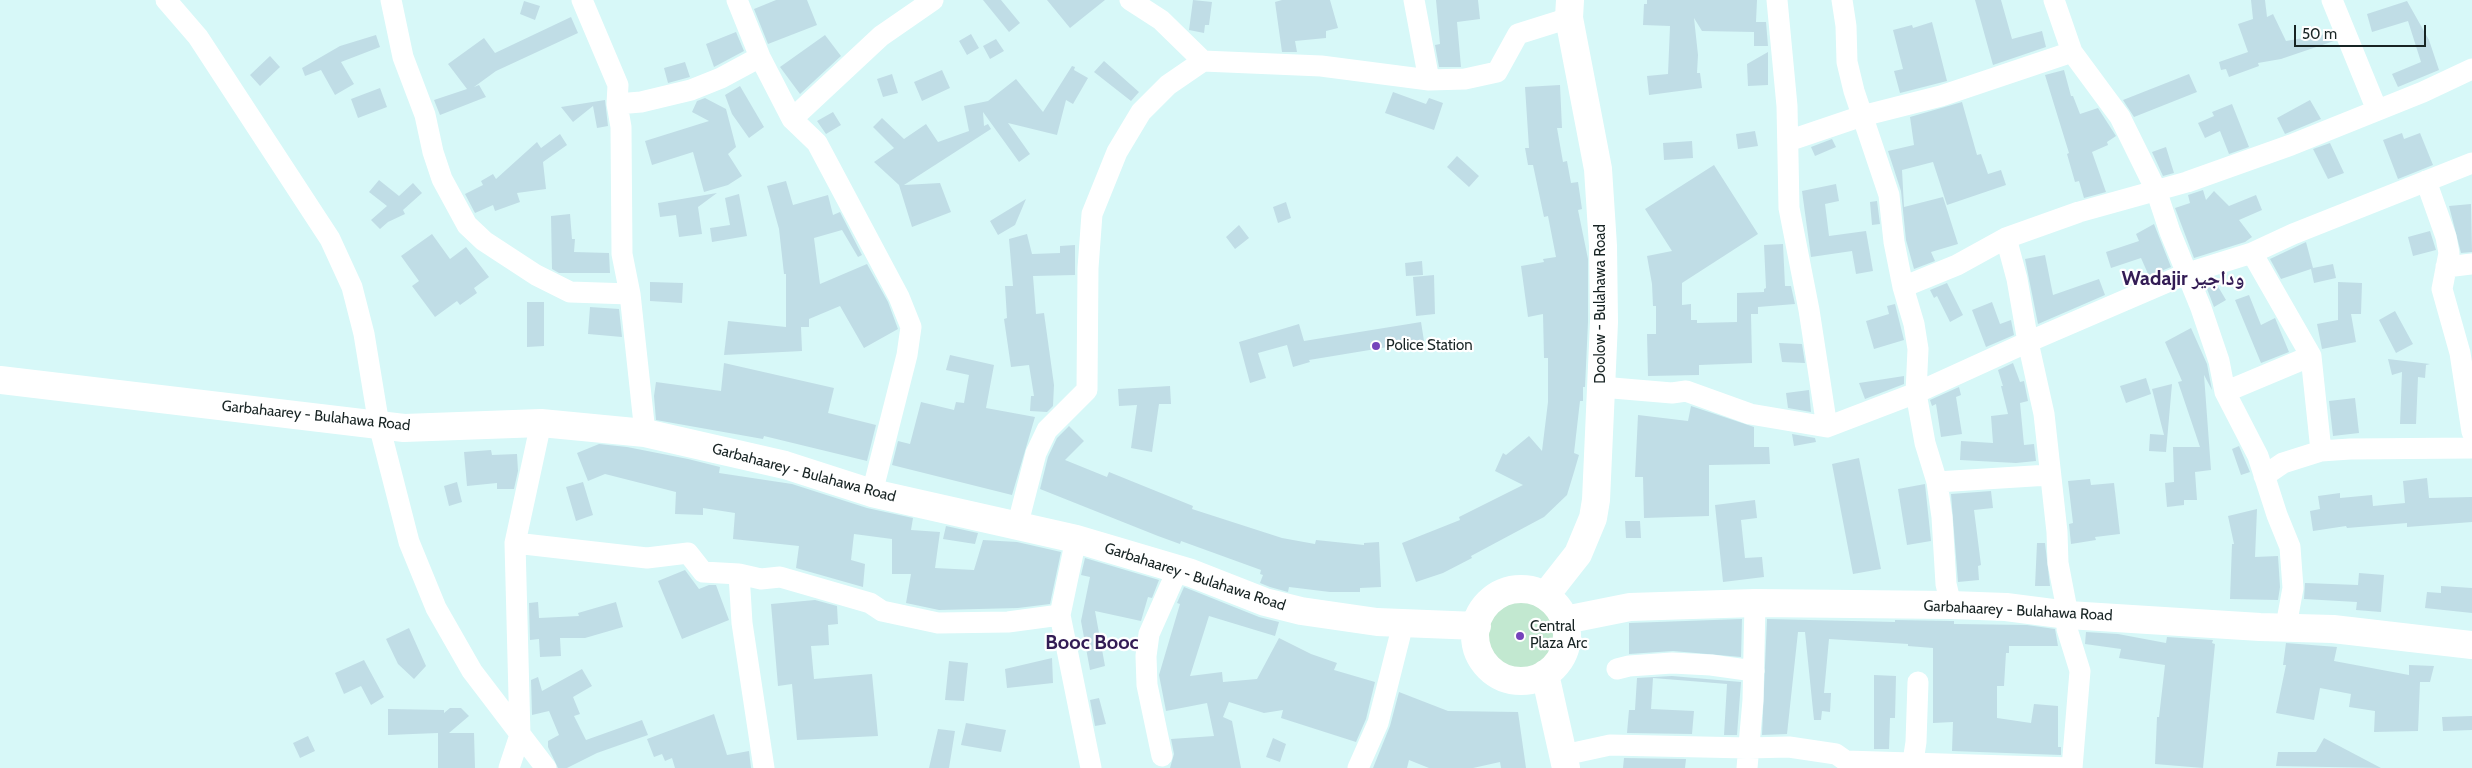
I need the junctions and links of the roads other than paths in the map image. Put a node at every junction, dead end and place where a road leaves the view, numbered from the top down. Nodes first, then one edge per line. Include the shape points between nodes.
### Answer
1 (166, 0) edge
2 (391, 0) edge
3 (582, 0) edge
4 (737, 0) edge
5 (933, 0) edge
6 (1130, 0) edge
7 (1414, 0) edge
8 (1777, 0) edge
9 (1842, 0) edge
10 (2054, 0) edge
11 (2332, 0) edge
12 (1570, 9) edge
13 (2072, 52) junction
14 (760, 57) junction
15 (1203, 61) junction
16 (2472, 69) edge
17 (1429, 80) junction
18 (617, 104) junction
19 (2377, 110) junction
20 (1862, 116) junction
21 (792, 119) junction
22 (1788, 141) junction
23 (2472, 163) edge
24 (2426, 181) junction
25 (2156, 190) junction
26 (2006, 238) junction
27 (2252, 253) junction
28 (2472, 264) edge
29 (2446, 267) junction
30 (2188, 273) junction
31 (1902, 287) junction
32 (630, 294) junction
33 (2028, 342) junction
34 (2310, 356) junction
35 (0, 380) edge
36 (1601, 387) junction
37 (2225, 392) junction
38 (1916, 393) junction
39 (540, 423) junction
40 (380, 425) junction
41 (1827, 426) junction
42 (2472, 432) edge
43 (645, 433) junction
44 (2472, 448) edge
45 (2321, 451) junction
46 (2049, 475) junction
47 (2264, 476) junction
48 (1937, 482) junction
49 (872, 493) junction
50 (1017, 527) junction
51 (1076, 539) junction
52 (515, 543) junction
53 (1178, 568) junction
54 (739, 574) junction
55 (1545, 596) junction
56 (1755, 603) junction
57 (1951, 606) junction
58 (1060, 615) junction
59 (2068, 615) junction
60 (1565, 620) junction
61 (1403, 624) junction
62 (1476, 626) junction
63 (2286, 626) junction
64 (2472, 645) edge
65 (1617, 669) dead end
66 (1754, 671) junction
67 (1545, 674) junction
68 (1918, 682) dead end
69 (520, 735) junction
70 (1162, 756) dead end
71 (1747, 758) edge
72 (1565, 761) edge
73 (1836, 761) edge
74 (1912, 766) edge
75 (509, 768) edge
76 (546, 768) edge
77 (764, 768) edge
78 (1091, 768) edge
79 (1358, 768) edge
80 (2072, 768) edge

1 - 40 street via 198,37 330,239 352,287
2 - 32 street via 403,57 425,115 432,152 442,179 467,225 484,242 570,292
3 - 18 street via 618,85
4 - 14 street
5 - 21 street via 881,36
6 - 15 street via 1161,20
7 - 17 street
8 - 22 street
9 - 20 street via 1847,62
10 - 13 street
11 - 19 street
12 - 17 street via 1518,34 1496,72 1465,79
12 - 36 main road, Doolow - Bulahawa Road via 1598,169 1603,246
13 - 20 street via 1941,96
13 - 25 street via 2120,117
14 - 18 street via 691,90
14 - 21 street
15 - 17 street via 1321,66
15 - 50 street via 1168,86 1141,112 1103,183 1092,214 1087,390 1047,430 1036,453
16 - 19 street
18 - 32 street via 621,127 622,254
19 - 25 street via 2291,145
20 - 22 street
20 - 31 street via 1889,195
21 - 49 street via 817,143 899,297 911,327 907,355
22 - 41 street via 1789,208
23 - 24 street
24 - 27 street
24 - 29 street via 2446,237 2449,253
25 - 26 street via 2079,212
25 - 30 street
26 - 31 street via 1957,265
26 - 33 street
27 - 30 street
27 - 34 street
28 - 29 street
29 - 42 street via 2442,289 2460,353
30 - 33 street
30 - 37 street via 2219,361
31 - 38 street via 1918,349
32 - 43 street
33 - 38 street
33 - 46 street via 2044,414
34 - 37 street
34 - 45 street
35 - 40 main road, Garbahaarey - Bulahawa Road
36 - 41 street via 1672,393 1686,391 1750,414
36 - 55 main road, Doolow - Bulahawa Road via 1593,518 1578,554
37 - 47 street via 2250,439
38 - 41 street
38 - 48 street via 1925,443
39 - 40 main road, Garbahaarey - Bulahawa Road via 404,428
39 - 43 main road, Garbahaarey - Bulahawa Road
39 - 52 street
40 - 69 street via 409,542 436,608 472,671
43 - 49 main road, Garbahaarey - Bulahawa Road via 785,465
44 - 45 street
45 - 47 street via 2283,463
46 - 48 street
46 - 59 street via 2058,563
47 - 63 street via 2290,547 2293,588
48 - 57 street via 1946,584
49 - 50 main road, Garbahaarey - Bulahawa Road
50 - 51 main road, Garbahaarey - Bulahawa Road
51 - 53 main road, Garbahaarey - Bulahawa Road
51 - 58 street
52 - 54 street via 647,558 688,553 703,572
52 - 69 street
53 - 61 main road, Garbahaarey - Bulahawa Road via 1257,599 1301,611
53 - 70 street via 1149,634 1146,656 1147,685
54 - 58 street via 761,579 780,577 870,602 882,612 938,623 1008,622
54 - 77 street via 742,623
55 - 60 main road via 1557,606
55 - 62 main road via 1531,590 1515,589 1500,594 1487,604
56 - 57 main road, Garbahaarey - Bulahawa Road
56 - 60 main road, Garbahaarey - Bulahawa Road via 1630,606
56 - 66 street
57 - 59 main road, Garbahaarey - Bulahawa Road via 2006,607
58 - 78 street
59 - 63 main road, Garbahaarey - Bulahawa Road
59 - 80 street via 2067,629 2080,672
60 - 67 main road via 1567,636 1564,651 1556,665
61 - 62 main road, Garbahaarey - Bulahawa Road
61 - 79 street via 1378,723
62 - 67 main road via 1476,647 1492,671 1518,681 1532,680
63 - 64 main road, Garbahaarey - Bulahawa Road
65 - 66 street via 1672,663
66 - 71 street
67 - 72 main road
68 - 74 street
69 - 75 street
69 - 76 street
71 - 72 street via 1610,745
71 - 73 street via 1789,747
73 - 74 street
74 - 80 street

